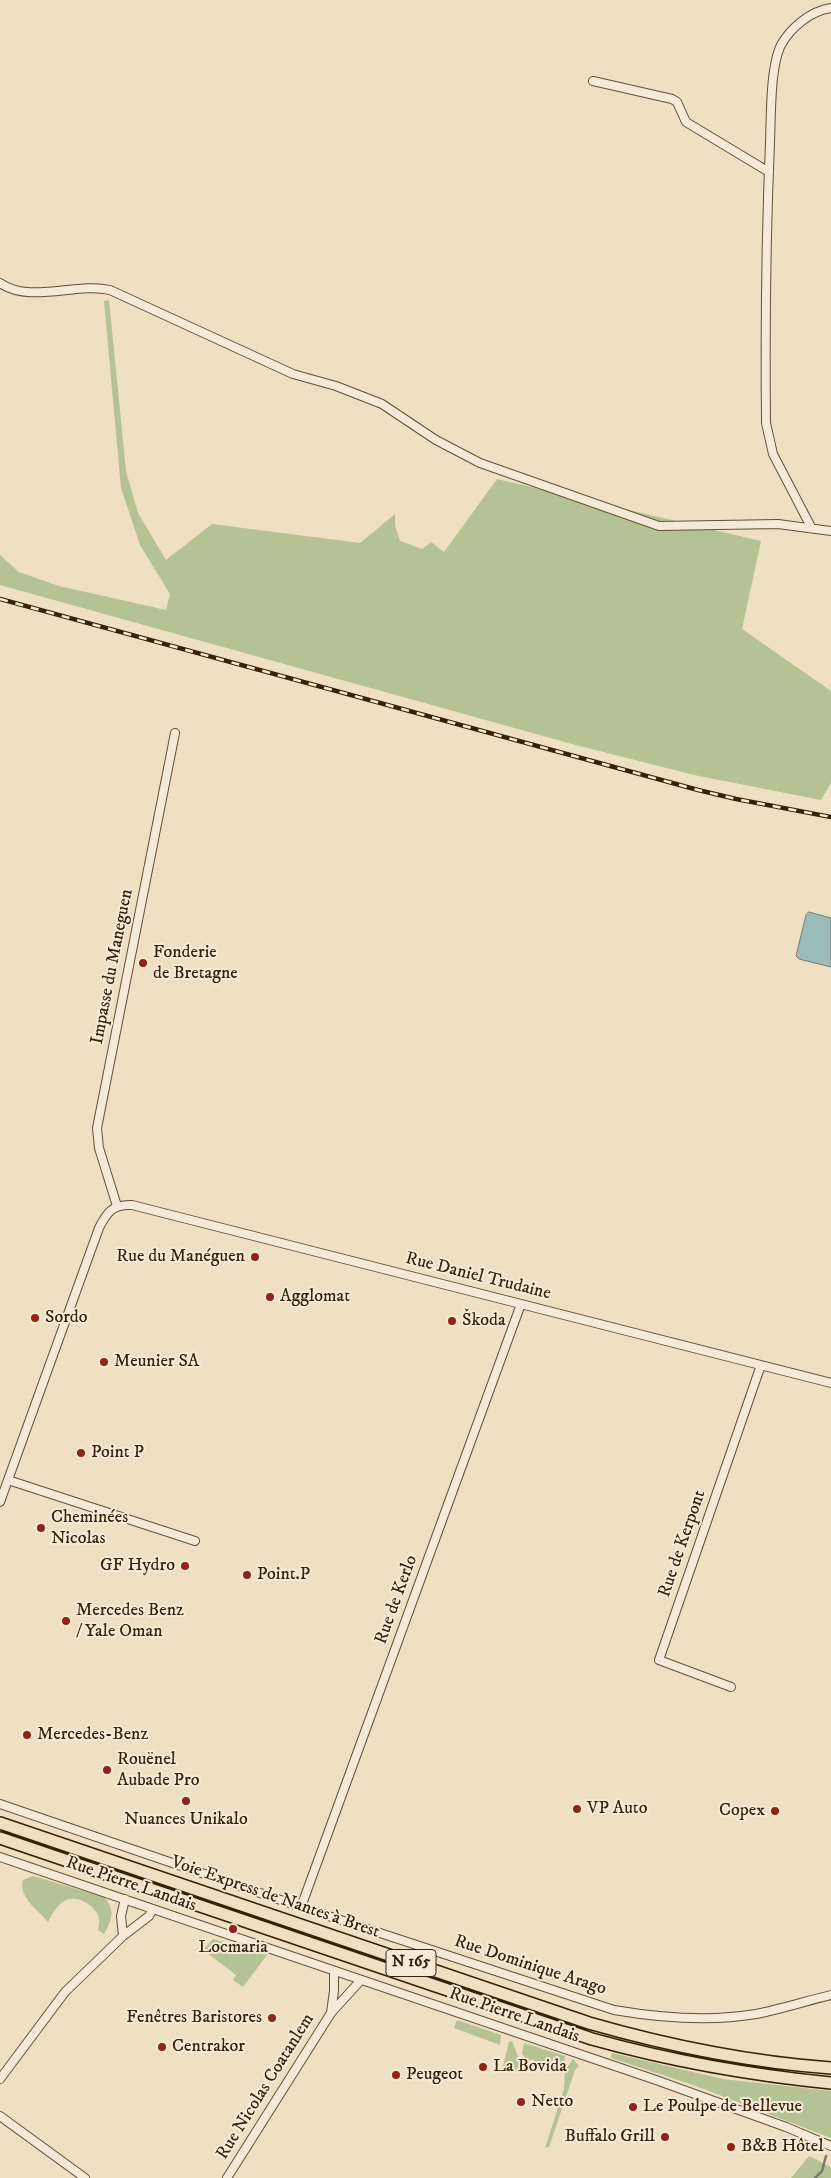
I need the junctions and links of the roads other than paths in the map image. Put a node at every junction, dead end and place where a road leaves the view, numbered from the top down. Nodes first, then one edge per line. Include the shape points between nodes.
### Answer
1 (831, 8) edge
2 (593, 81) dead end
3 (769, 172) junction
4 (0, 283) edge
5 (812, 527) junction
6 (831, 531) edge
7 (175, 733) dead end
8 (117, 1206) junction
9 (521, 1304) junction
10 (761, 1365) junction
11 (831, 1383) edge
12 (8, 1480) junction
13 (0, 1502) edge
14 (195, 1541) dead end
15 (731, 1687) dead end
16 (0, 1804) edge
17 (0, 1822) edge
18 (0, 1838) edge
19 (0, 1857) edge
20 (125, 1899) junction
21 (301, 1907) junction
22 (153, 1909) junction
23 (123, 1936) junction
24 (334, 1971) junction
25 (361, 1980) junction
26 (831, 1995) edge
27 (331, 2013) junction
28 (831, 2068) edge
29 (0, 2079) edge
30 (831, 2084) edge
31 (0, 2116) edge
32 (831, 2145) edge
33 (85, 2178) edge
34 (227, 2178) edge

1 - 3 street via 820,10 797,24 781,46 772,95
2 - 3 street via 672,99 677,102 686,122
3 - 5 street via 766,423 773,454
4 - 5 street via 22,290 55,292 97,287 110,290 293,374 382,404 436,440 480,463 659,526 778,524
5 - 6 street
7 - 8 street, Impasse du Maneguen via 97,1128 99,1148
8 - 9 street, Rue Daniel Trudaine via 132,1205
8 - 12 street via 106,1215 99,1228
9 - 10 street, Rue Daniel Trudaine
9 - 21 street, Rue de Kerlo
10 - 11 street, Rue Daniel Trudaine
10 - 15 street, Rue de Kerpont via 659,1660
12 - 13 street
12 - 14 street
16 - 21 street, Rue Dominique Arago
17 - 28 highway, Voie Express de Nantes à Brest / N 165 via 589,2023 722,2055
18 - 30 highway, Voie Express de Nantes à Brest / N 165 via 592,2039 729,2072
19 - 20 street, Rue Pierre Landais
20 - 22 street, Rue Pierre Landais
20 - 23 street via 120,1916
21 - 26 street, Rue Dominique Arago via 580,2000 639,2014 666,2018 756,2014
22 - 23 street via 149,1916
22 - 24 street, Rue Pierre Landais
23 - 29 street via 65,1992
24 - 25 street, Rue Pierre Landais
24 - 27 street, Rue Nicolas Coatanlem
25 - 27 street, Rue Nicolas Coatanlem
25 - 32 street, Rue Pierre Landais via 656,2080
27 - 34 street, Rue Nicolas Coatanlem
31 - 33 street

